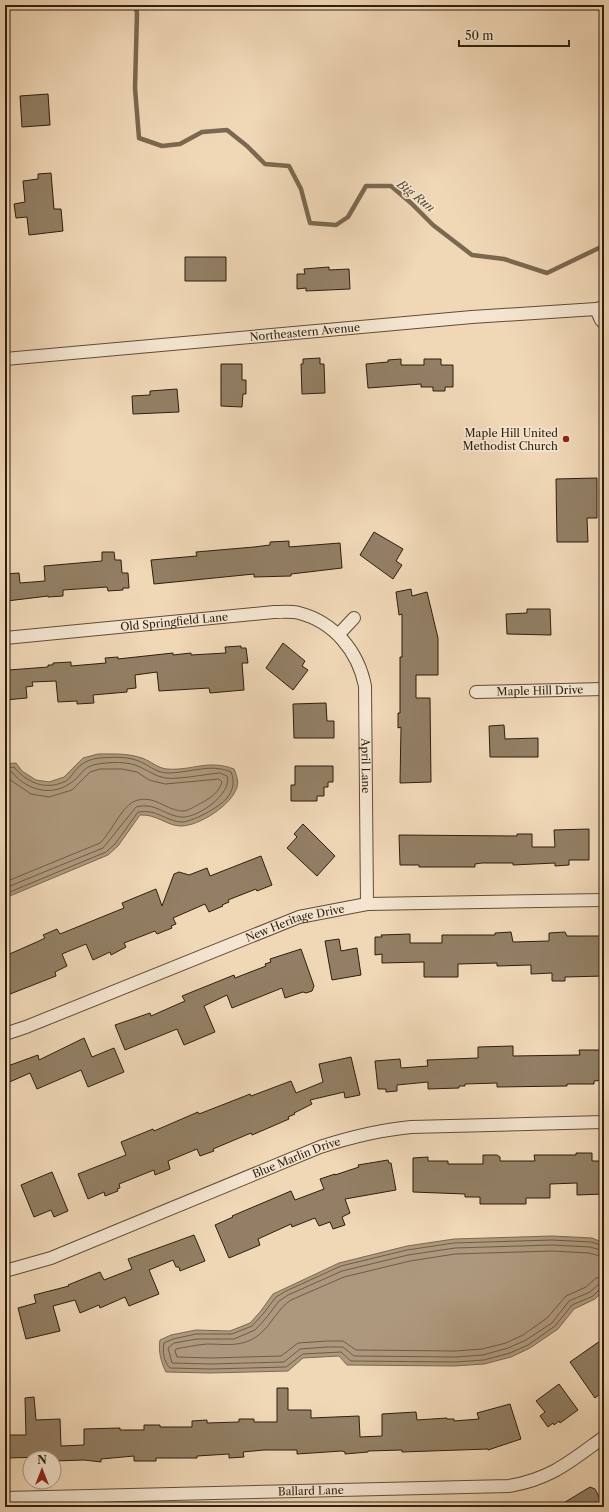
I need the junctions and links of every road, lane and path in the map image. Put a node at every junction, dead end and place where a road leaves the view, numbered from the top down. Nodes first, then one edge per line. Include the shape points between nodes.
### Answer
1 (600, 308) edge
2 (604, 323) edge
3 (5, 359) edge
4 (354, 618) dead end
5 (339, 634) junction
6 (5, 638) edge
7 (604, 689) edge
8 (476, 692) dead end
9 (604, 900) edge
10 (367, 904) junction
11 (5, 1034) edge
12 (604, 1122) edge
13 (5, 1271) edge
14 (604, 1437) edge
15 (5, 1498) edge

1 - 2 street via 601,320
1 - 3 street, Northeastern Avenue
4 - 5 street
5 - 6 street, Old Springfield Lane via 321,622 298,612 274,612
5 - 10 street, April Lane via 354,654 365,686
7 - 8 street, Maple Hill Drive
9 - 10 street, New Heritage Drive
10 - 11 street, New Heritage Drive via 286,921 26,1028
12 - 13 street, Blue Marlin Drive via 411,1127 380,1130 350,1137 51,1258
14 - 15 street, Ballard Lane via 554,1473 509,1486

